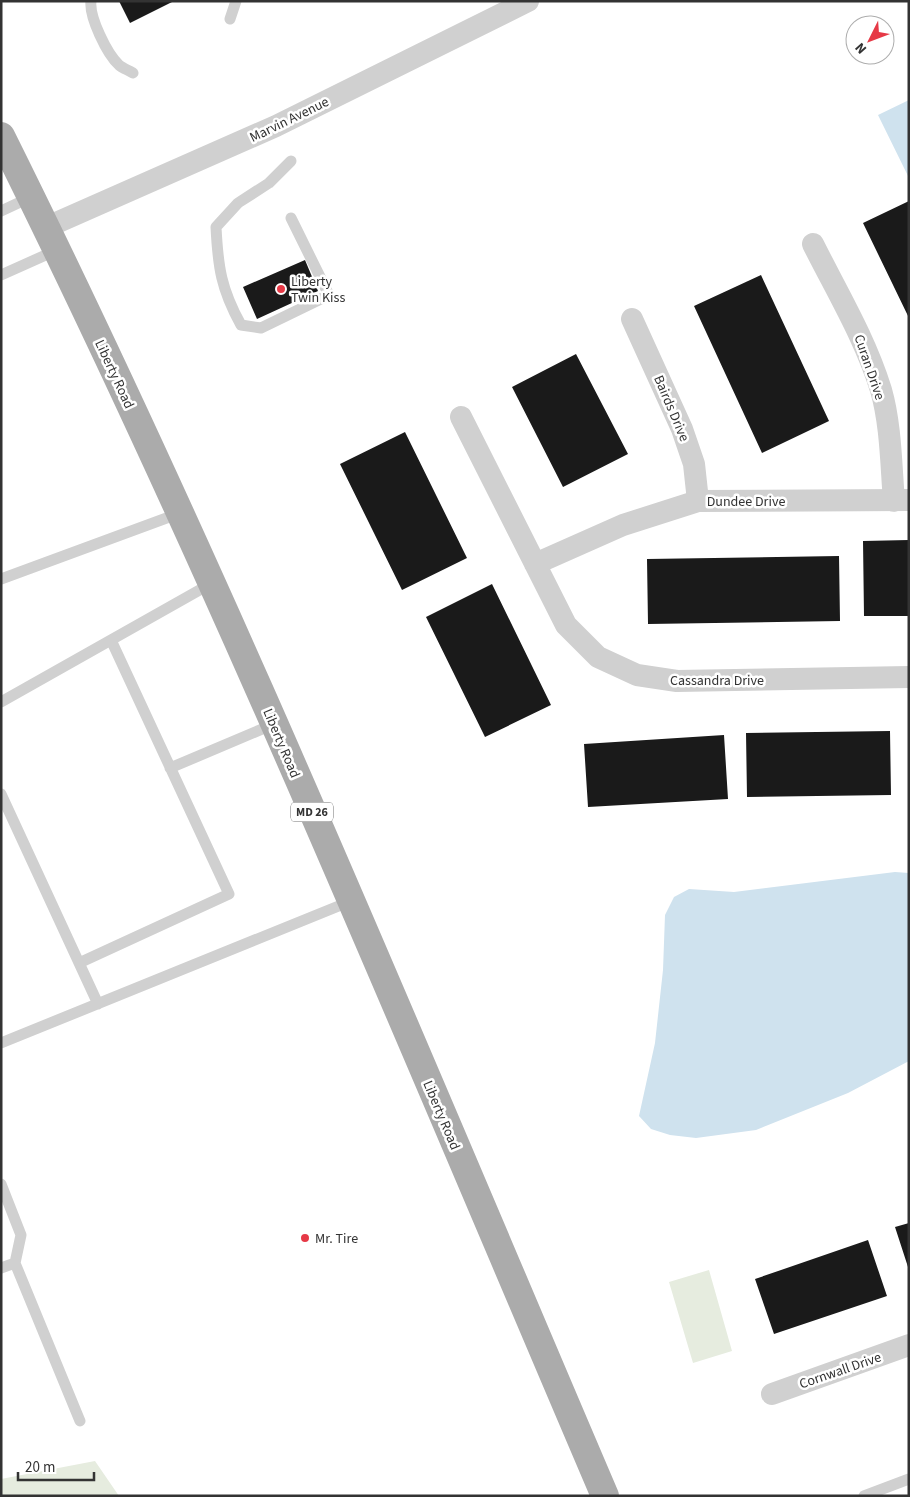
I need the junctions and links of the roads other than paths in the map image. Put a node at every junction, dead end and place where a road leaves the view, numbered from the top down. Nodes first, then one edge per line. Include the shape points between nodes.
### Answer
1 (92, 1) edge
2 (236, 1) edge
3 (528, 1) edge
4 (230, 19) dead end
5 (133, 72) dead end
6 (1, 136) edge
7 (291, 161) dead end
8 (31, 196) junction
9 (1, 211) edge
10 (291, 218) dead end
11 (52, 238) junction
12 (812, 244) dead end
13 (1, 275) edge
14 (632, 319) dead end
15 (461, 417) dead end
16 (901, 500) edge
17 (698, 501) junction
18 (180, 514) junction
19 (535, 564) junction
20 (1, 579) edge
21 (212, 583) junction
22 (111, 640) junction
23 (909, 677) edge
24 (1, 702) edge
25 (274, 724) junction
26 (170, 768) junction
27 (1, 794) edge
28 (351, 902) junction
29 (79, 963) junction
30 (98, 1004) junction
31 (1, 1043) edge
32 (1, 1184) edge
33 (15, 1263) junction
34 (1, 1268) edge
35 (909, 1345) edge
36 (772, 1394) dead end
37 (80, 1422) dead end
38 (909, 1480) edge
39 (605, 1496) edge
40 (864, 1496) edge

1 - 5 lane via 96,24 107,49 119,66
2 - 4 lane
3 - 11 street, Marvin Avenue
6 - 8 main road, Liberty Road / MD 26
7 - 10 lane via 269,182 238,203 216,227 224,289 241,325 261,328 329,295
8 - 9 lane
8 - 11 main road, Liberty Road / MD 26
11 - 13 lane
11 - 18 main road, Liberty Road / MD 26
12 - 16 street, Curan Drive via 866,346 882,392
14 - 17 street, Bairds Drive via 682,429 694,464
15 - 19 street, Cassandra Drive
16 - 17 street, Dundee Drive
17 - 19 street, Dundee Drive via 624,525
18 - 20 lane
18 - 21 main road, Liberty Road / MD 26
19 - 23 street, Cassandra Drive via 566,624 598,657 637,675 677,682
21 - 22 lane
21 - 25 main road, Liberty Road / MD 26
22 - 24 lane
22 - 26 lane
25 - 26 lane
25 - 28 main road, Liberty Road / MD 26
26 - 29 lane via 229,894
27 - 29 lane
28 - 30 lane
28 - 39 main road, Liberty Road / MD 26
29 - 30 lane
30 - 31 lane
32 - 33 lane via 21,1235
33 - 34 lane
33 - 37 lane
35 - 36 street, Cornwall Drive
38 - 40 lane

